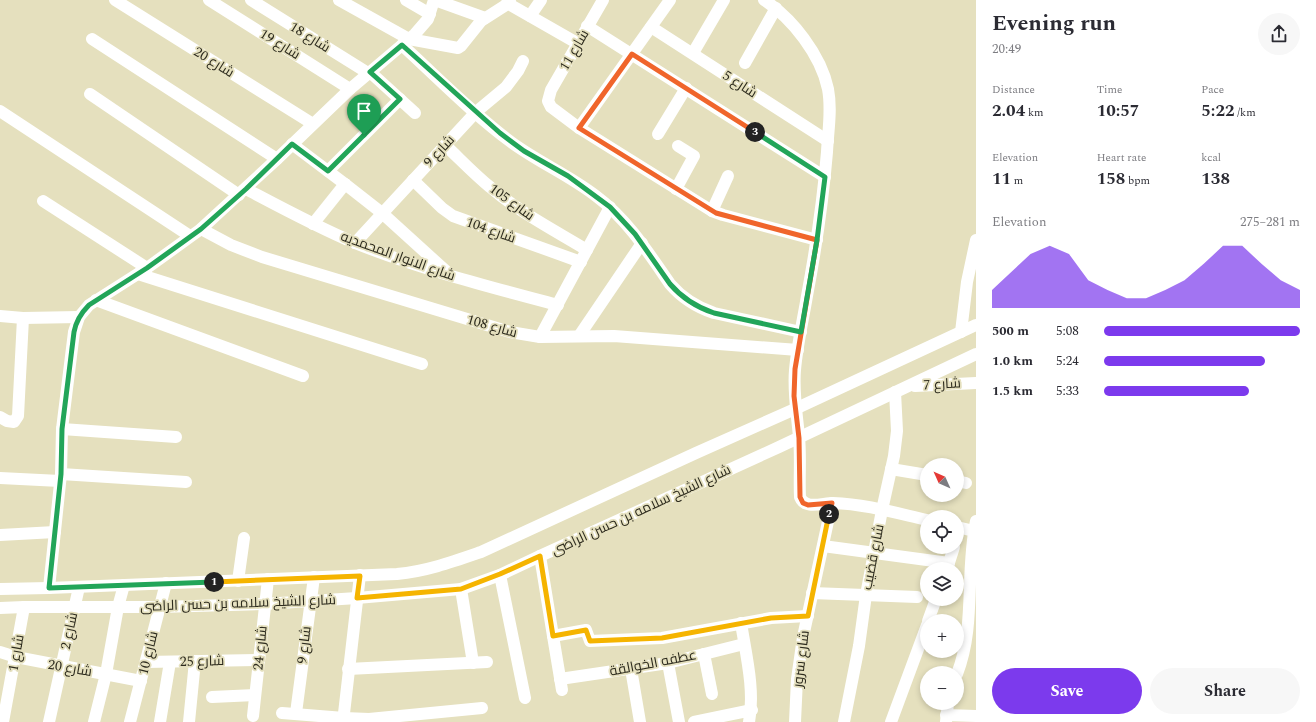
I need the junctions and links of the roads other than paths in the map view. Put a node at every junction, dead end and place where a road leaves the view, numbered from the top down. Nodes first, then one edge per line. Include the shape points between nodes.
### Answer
1 (115, 0) edge
2 (209, 0) edge
3 (252, 0) edge
4 (339, 0) edge
5 (406, 0) edge
6 (434, 0) edge
7 (541, 0) edge
8 (603, 0) edge
9 (670, 0) edge
10 (724, 0) edge
11 (764, 0) edge
12 (509, 2) edge
13 (776, 8) junction
14 (430, 14) junction
15 (530, 16) junction
16 (485, 18) junction
17 (588, 26) junction
18 (651, 27) junction
19 (92, 39) dead end
20 (405, 42) junction
21 (577, 43) junction
22 (693, 53) junction
23 (632, 54) junction
24 (523, 61) dead end
25 (746, 63) dead end
26 (369, 73) junction
27 (686, 88) junction
28 (350, 89) junction
29 (90, 94) dead end
30 (400, 99) junction
31 (0, 111) edge
32 (476, 112) junction
33 (415, 113) dead end
34 (313, 124) junction
35 (579, 128) junction
36 (658, 134) dead end
37 (828, 141) junction
38 (292, 144) junction
39 (445, 145) junction
40 (678, 146) dead end
41 (277, 160) junction
42 (328, 171) junction
43 (728, 176) dead end
44 (825, 177) junction
45 (413, 180) junction
46 (345, 184) junction
47 (676, 189) junction
48 (242, 192) junction
49 (43, 201) dead end
50 (610, 207) junction
51 (712, 211) junction
52 (382, 213) junction
53 (313, 224) junction
54 (201, 229) junction
55 (190, 236) junction
56 (817, 240) junction
57 (976, 240) edge
58 (355, 243) junction
59 (642, 243) junction
60 (587, 250) junction
61 (581, 262) junction
62 (143, 271) junction
63 (450, 276) junction
64 (96, 300) junction
65 (558, 305) junction
66 (0, 316) edge
67 (79, 317) junction
68 (23, 318) junction
69 (976, 325) edge
70 (801, 332) junction
71 (961, 332) junction
72 (579, 336) junction
73 (540, 337) junction
74 (798, 350) junction
75 (976, 354) edge
76 (422, 364) dead end
77 (303, 376) dead end
78 (976, 383) edge
79 (908, 386) junction
80 (895, 392) junction
81 (795, 409) junction
82 (0, 417) edge
83 (62, 429) junction
84 (176, 437) dead end
85 (799, 438) junction
86 (891, 469) junction
87 (920, 475) edge
88 (0, 478) edge
89 (60, 478) junction
90 (186, 482) dead end
91 (832, 503) junction
92 (882, 510) junction
93 (920, 518) edge
94 (975, 526) edge
95 (964, 529) edge
96 (55, 532) junction
97 (0, 535) edge
98 (244, 538) dead end
99 (822, 546) junction
100 (874, 552) junction
101 (540, 556) junction
102 (927, 562) edge
103 (500, 574) junction
104 (360, 576) junction
105 (314, 577) junction
106 (268, 579) junction
107 (238, 580) junction
108 (166, 583) junction
109 (124, 585) junction
110 (79, 587) junction
111 (49, 588) junction
112 (0, 589) edge
113 (461, 589) junction
114 (812, 593) junction
115 (866, 595) junction
116 (917, 597) dead end
117 (357, 598) junction
118 (310, 602) junction
119 (264, 604) junction
120 (24, 607) junction
121 (0, 608) edge
122 (74, 608) junction
123 (118, 608) junction
124 (159, 608) junction
125 (808, 616) junction
126 (741, 623) junction
127 (553, 636) junction
128 (744, 644) junction
129 (920, 644) edge
130 (0, 652) edge
131 (704, 654) junction
132 (16, 657) junction
133 (259, 660) junction
134 (195, 661) junction
135 (146, 662) junction
136 (170, 662) junction
137 (487, 662) dead end
138 (474, 663) junction
139 (668, 663) junction
140 (61, 666) junction
141 (960, 666) edge
142 (348, 669) junction
143 (631, 669) junction
144 (106, 674) junction
145 (141, 681) junction
146 (712, 694) dead end
147 (255, 695) junction
148 (212, 698) dead end
149 (525, 698) dead end
150 (482, 708) dead end
151 (752, 710) junction
152 (282, 713) dead end
153 (296, 713) junction
154 (947, 713) edge
155 (253, 716) dead end
156 (976, 716) edge
157 (344, 720) edge
158 (3, 722) edge
159 (49, 722) edge
160 (94, 722) edge
161 (130, 722) edge
162 (160, 722) edge
163 (189, 722) edge
164 (640, 722) edge
165 (679, 722) edge
166 (694, 722) edge
167 (749, 722) edge
168 (795, 722) edge
169 (844, 722) edge
170 (891, 722) edge

1 - 34 street, شارع 20
2 - 28 street, شارع 19
3 - 26 street, شارع 18
4 - 20 street
5 - 14 street
6 - 14 street
6 - 16 street
7 - 15 street
8 - 17 street, شارع 11
9 - 18 street
10 - 22 street
11 - 13 street
12 - 15 street
12 - 16 street
13 - 25 street
13 - 37 street via 794,25 825,77 830,110
14 - 20 street via 420,30
15 - 21 street
16 - 20 street via 460,47
17 - 21 street, شارع 11
17 - 23 street
18 - 22 street, شارع 5
18 - 23 street
19 - 41 street
20 - 26 street
20 - 32 street
21 - 35 street, شارع 11 via 551,90 548,101 551,107
22 - 37 street, شارع 5
23 - 27 street
23 - 35 street
24 - 32 street, شارع 9 via 506,87
26 - 28 street
26 - 30 street, شارع 18
27 - 36 street
27 - 44 street
28 - 34 street
29 - 48 street, شارع الانوار المحمديه
30 - 33 street, شارع 18
30 - 42 street
31 - 55 street
32 - 39 street, شارع 9
32 - 50 street via 518,146 568,176
34 - 38 street
35 - 47 street
37 - 44 street
38 - 41 street
38 - 42 street
39 - 45 street, شارع 9
39 - 60 street, شارع 105 via 506,199
40 - 47 street via 694,156
41 - 48 street
42 - 46 street
43 - 51 street
44 - 56 street
45 - 52 street, شارع 9
45 - 61 street, شارع 104 via 453,216
46 - 52 street
46 - 53 street
47 - 51 street
48 - 53 street, شارع الانوار المحمديه
48 - 54 street
49 - 62 street
50 - 59 street
50 - 60 street
51 - 56 street
52 - 58 street, شارع 9
52 - 63 street
53 - 58 street, شارع الانوار المحمديه
54 - 55 street
54 - 73 street, شارع 108 via 231,245 262,257 490,326
55 - 62 street
56 - 70 street
57 - 71 street via 967,282
58 - 63 street, شارع الانوار المحمديه
59 - 70 street via 673,287 697,306 714,313
59 - 72 street
60 - 61 street
61 - 65 street
62 - 64 street
62 - 76 street
63 - 65 street, شارع الانوار المحمديه
64 - 67 street
64 - 77 street
65 - 73 street
66 - 68 street
67 - 68 street
67 - 83 street via 74,332
68 - 82 street via 18,416 14,422
69 - 71 street, شارع الشيخ سلامه بن حسن الراضى
70 - 74 street
71 - 81 street, شارع الشيخ سلامه بن حسن الراضى
72 - 73 street, شارع 108
72 - 74 street, شارع 108 via 614,336
74 - 81 street
75 - 79 street, شارع الشيخ سلامه بن حسن الراضى
78 - 79 street, شارع 7
79 - 80 street, شارع الشيخ سلامه بن حسن الراضى
80 - 85 street, شارع الشيخ سلامه بن حسن الراضى
80 - 86 street, شارع قضيب via 897,431
81 - 85 street
81 - 104 street, شارع الشيخ سلامه بن حسن الراضى via 481,552 416,572
83 - 84 street
83 - 89 street
85 - 91 street via 801,500 808,505
85 - 101 street, شارع الشيخ سلامه بن حسن الراضى
86 - 87 street
86 - 92 street, شارع قضيب
88 - 89 street
89 - 90 street
89 - 96 street
91 - 92 street
91 - 99 street, شارع سرور
92 - 93 street
92 - 100 street, شارع قضيب
94 - 95 street
94 - 141 street via 968,641
96 - 97 street
96 - 111 street
98 - 107 street
99 - 100 street
99 - 114 street, شارع سرور
100 - 102 street
100 - 115 street, شارع قضيب
101 - 103 street, شارع الشيخ سلامه بن حسن الراضى
101 - 127 street
103 - 113 street, شارع الشيخ سلامه بن حسن الراضى
103 - 149 street
104 - 105 street, شارع الشيخ سلامه بن حسن الراضى
104 - 117 street
105 - 106 street, شارع الشيخ سلامه بن حسن الراضى
105 - 118 street, شارع 9
106 - 107 street, شارع الشيخ سلامه بن حسن الراضى
106 - 119 street, شارع 24
107 - 108 street, شارع الشيخ سلامه بن حسن الراضى
108 - 109 street, شارع الشيخ سلامه بن حسن الراضى
108 - 124 street, شارع 10
109 - 110 street, شارع الشيخ سلامه بن حسن الراضى
109 - 123 street
110 - 111 street, شارع الشيخ سلامه بن حسن الراضى
110 - 122 street, شارع 2
111 - 112 street, شارع الشيخ سلامه بن حسن الراضى
113 - 117 street, شارع الشيخ سلامه بن حسن الراضى
113 - 138 street
114 - 115 street
114 - 125 street, شارع سرور
115 - 116 street
115 - 169 street, شارع قضيب via 860,646
117 - 118 street, شارع الشيخ سلامه بن حسن الراضى
117 - 142 street
118 - 119 street, شارع الشيخ سلامه بن حسن الراضى
118 - 153 street, شارع 9
119 - 124 street, شارع الشيخ سلامه بن حسن الراضى
119 - 133 street, شارع 24
120 - 121 street, شارع الشيخ سلامه بن حسن الراضى
120 - 122 street, شارع الشيخ سلامه بن حسن الراضى
120 - 132 street, شارع 1
122 - 123 street, شارع الشيخ سلامه بن حسن الراضى
122 - 140 street, شارع 2
123 - 124 street, شارع الشيخ سلامه بن حسن الراضى
123 - 144 street
124 - 135 street, شارع 10
125 - 126 street
125 - 168 street, شارع سرور via 799,665
126 - 127 street via 650,639 590,641 586,630
126 - 128 street
127 - 143 street, عطفه الخوالقة via 561,684
128 - 131 street, عطفه الخوالقة
128 - 151 street
129 - 170 street
130 - 132 street, شارع 20
131 - 139 street, عطفه الخوالقة
131 - 146 street
132 - 140 street, شارع 20
132 - 158 street, شارع 1
133 - 134 street, شارع 25
133 - 147 street, شارع 24
134 - 136 street, شارع 25
134 - 163 street
135 - 136 street, شارع 25
135 - 145 street, شارع 10
136 - 162 street
137 - 138 street
138 - 142 street
139 - 143 street, عطفه الخوالقة
139 - 165 street
140 - 144 street, شارع 20
140 - 159 street, شارع 2
142 - 157 street
143 - 164 street
144 - 145 street, شارع 20
144 - 160 street
145 - 161 street, شارع 10
147 - 148 street
147 - 155 street, شارع 24
150 - 157 street
151 - 166 street
151 - 167 street
152 - 153 street
153 - 157 street
154 - 156 street

